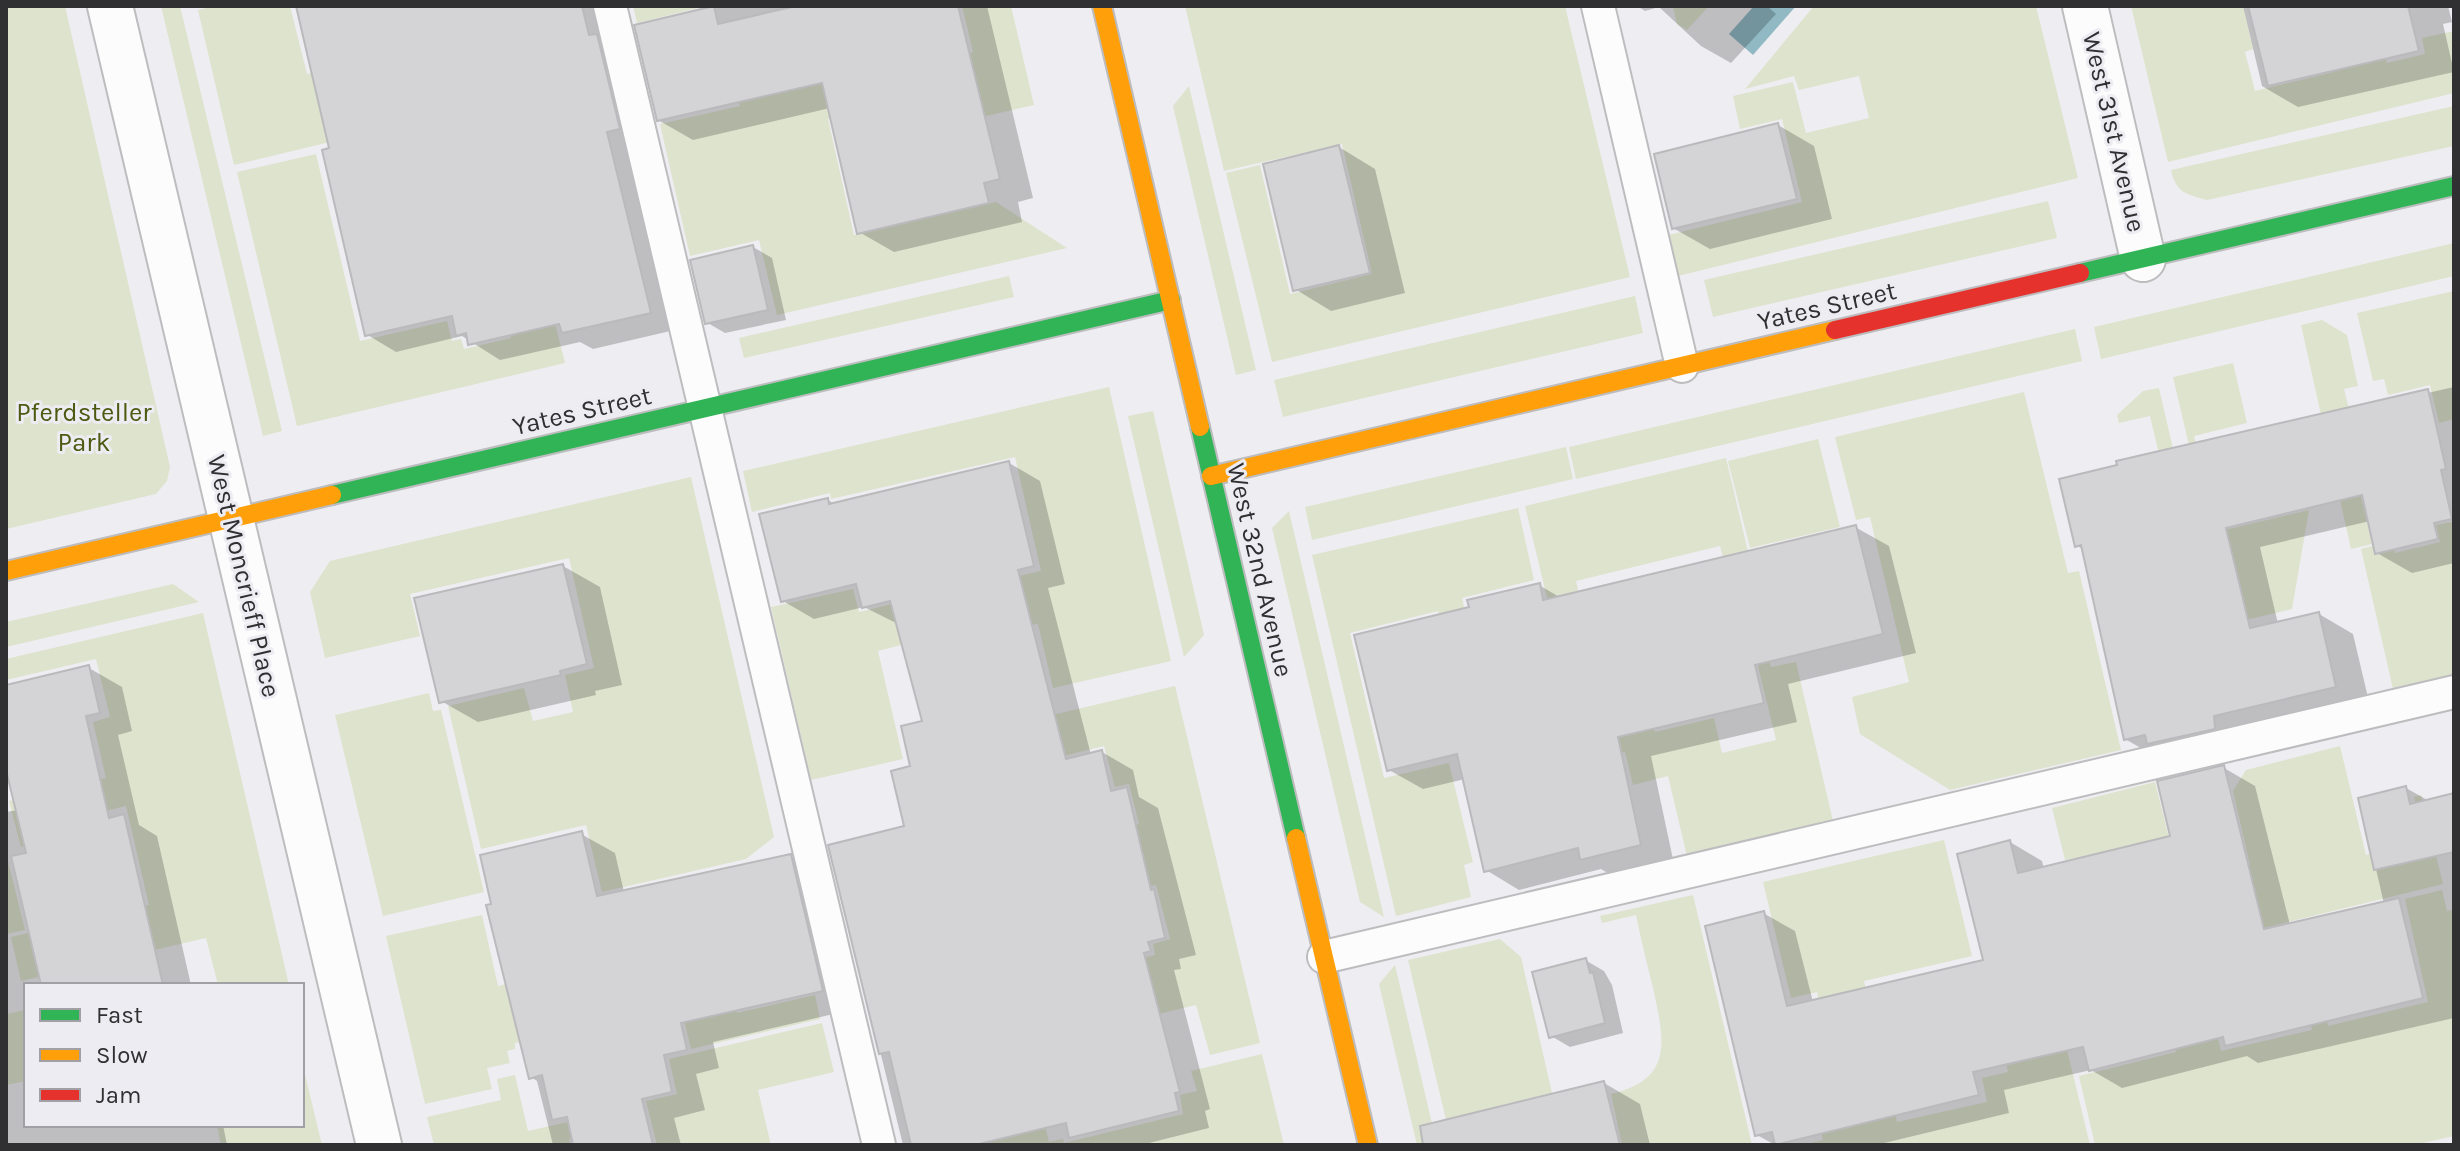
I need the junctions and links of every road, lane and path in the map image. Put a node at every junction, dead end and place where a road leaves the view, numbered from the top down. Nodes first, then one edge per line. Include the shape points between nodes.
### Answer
1 (110, 6) edge
2 (610, 6) edge
3 (1102, 6) edge
4 (1598, 6) edge
5 (2085, 6) edge
6 (2454, 186) edge
7 (2143, 259) junction
8 (1171, 300) junction
9 (1682, 366) junction
10 (705, 409) junction
11 (1211, 476) junction
12 (231, 519) junction
13 (6, 571) edge
14 (2454, 692) edge
15 (1324, 957) junction
16 (379, 1145) edge
17 (879, 1145) edge
18 (1368, 1145) edge

1 - 12 street, West Moncrieff Place
2 - 10 lane
3 - 8 street, West 32nd Avenue
4 - 9 lane
5 - 7 street, West 31st Avenue
6 - 7 street, Yates Street
7 - 9 street, Yates Street
8 - 10 street, Yates Street
8 - 11 street, West 32nd Avenue
9 - 11 street, Yates Street
10 - 12 street, Yates Street
10 - 17 lane
11 - 15 street, West 32nd Avenue
12 - 13 street, Yates Street
12 - 16 street, West Moncrieff Place
14 - 15 lane
15 - 18 street, West 32nd Avenue

